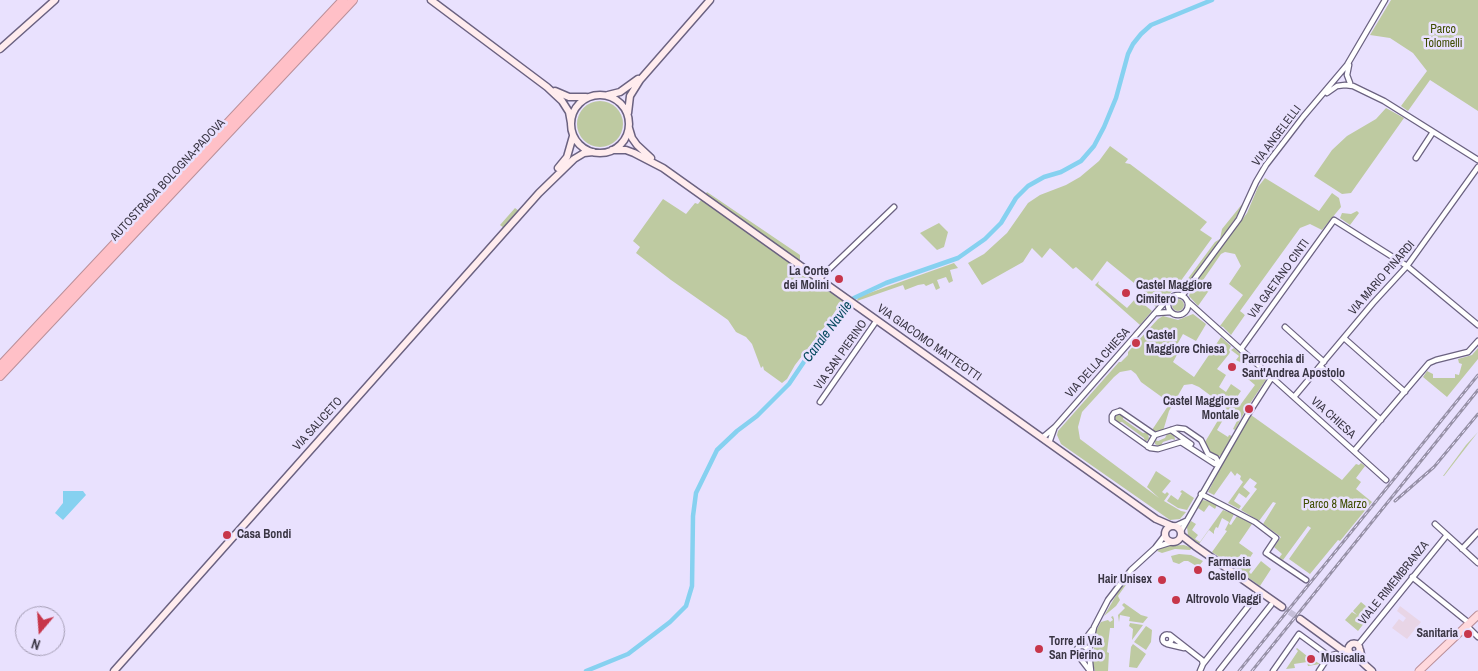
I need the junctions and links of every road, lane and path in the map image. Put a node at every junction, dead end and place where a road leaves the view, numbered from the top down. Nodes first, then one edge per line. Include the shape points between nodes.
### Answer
1 (55, 0) edge
2 (343, 0) edge
3 (352, 0) edge
4 (431, 0) edge
5 (710, 0) edge
6 (1385, 0) edge
7 (1358, 46) junction
8 (0, 49) edge
9 (1338, 75) junction
10 (643, 76) junction
11 (1350, 85) junction
12 (547, 87) junction
13 (607, 96) junction
14 (589, 97) junction
15 (1306, 113) junction
16 (628, 117) junction
17 (571, 123) junction
18 (629, 128) junction
19 (1433, 132) junction
20 (574, 136) junction
21 (612, 150) junction
22 (593, 152) junction
23 (1416, 158) dead end
24 (1478, 160) edge
25 (1478, 167) edge
26 (663, 168) junction
27 (538, 193) junction
28 (894, 207) dead end
29 (1407, 266) junction
30 (819, 279) junction
31 (1185, 298) junction
32 (1170, 299) junction
33 (1186, 310) junction
34 (1171, 312) junction
35 (1199, 312) junction
36 (1157, 313) junction
37 (877, 320) junction
38 (1478, 325) edge
39 (1285, 327) dead end
40 (1344, 338) junction
41 (1478, 341) edge
42 (1241, 349) junction
43 (1322, 364) junction
44 (0, 366) edge
45 (0, 376) edge
46 (1272, 377) junction
47 (1405, 392) junction
48 (1294, 397) junction
49 (820, 402) dead end
50 (1381, 420) junction
51 (1055, 427) junction
52 (1173, 432) junction
53 (1155, 435) junction
54 (1042, 438) junction
55 (1049, 443) junction
56 (1176, 443) junction
57 (1148, 447) junction
58 (1354, 451) junction
59 (1208, 454) junction
60 (1219, 464) junction
61 (1386, 480) dead end
62 (1201, 494) junction
63 (1156, 519) junction
64 (1186, 521) junction
65 (1435, 524) dead end
66 (1174, 526) junction
67 (1478, 532) edge
68 (1165, 533) junction
69 (1181, 533) junction
70 (1447, 535) junction
71 (1175, 542) junction
72 (1195, 546) junction
73 (1155, 548) junction
74 (1462, 549) junction
75 (1478, 563) edge
76 (1412, 577) junction
77 (1306, 580) dead end
78 (1257, 594) dead end
79 (1271, 605) dead end
80 (1282, 607) tunnel mouth
81 (1478, 615) edge
82 (1300, 619) tunnel mouth
83 (1468, 625) junction
84 (1094, 627) junction
85 (1478, 637) edge
86 (1331, 642) junction
87 (1349, 645) junction
88 (1079, 646) junction
89 (1359, 647) junction
90 (1188, 649) junction
91 (1089, 652) junction
92 (1351, 654) junction
93 (1329, 656) junction
94 (1080, 658) junction
95 (1203, 664) junction
96 (1275, 669) edge
97 (114, 671) edge
98 (1091, 671) edge
99 (1200, 671) edge
100 (1219, 671) edge
101 (1319, 671) edge
102 (1367, 671) edge
103 (1372, 671) edge
104 (1419, 671) edge

1 - 8 main road
2 - 44 highway, AUTOSTRADA BOLOGNA-PADOVA
3 - 45 highway, AUTOSTRADA BOLOGNA-PADOVA
4 - 12 main road
5 - 10 main road
6 - 7 street, VIA ANGELELLI
7 - 9 street, VIA ANGELELLI
7 - 11 street via 1348,67
9 - 11 street
9 - 15 street, VIA ANGELELLI
10 - 13 main road via 620,92
10 - 16 main road via 630,96
11 - 15 street via 1331,89
11 - 19 street via 1384,101
12 - 14 main road via 569,97
12 - 17 main road via 562,101
13 - 14 main road
13 - 16 main road via 620,103
14 - 17 main road via 576,107
15 - 31 street, VIA ANGELELLI via 1261,173 1239,219
16 - 18 main road
17 - 20 main road
18 - 21 main road via 621,144
18 - 26 main road, VIA GIACOMO MATTEOTTI via 637,145
19 - 23 street
19 - 24 street
20 - 22 main road via 578,144
20 - 27 main road, VIA SALICETO via 567,157
21 - 22 main road, VIA SALICETO
21 - 26 main road, VIA GIACOMO MATTEOTTI via 634,153
22 - 27 main road, VIA SALICETO via 574,159
25 - 29 street, VIA MARIO PINARDI
26 - 30 main road, VIA GIACOMO MATTEOTTI
27 - 97 main road, VIA SALICETO
28 - 30 street
29 - 38 street
29 - 40 street, VIA MARIO PINARDI
29 - 42 street, VIA GAETANO CINTI via 1334,220
30 - 37 main road, VIA GIACOMO MATTEOTTI
31 - 32 street via 1175,295
31 - 33 street
31 - 35 street, VIA CHIESA
32 - 34 street via 1168,306
32 - 36 street, VIA DELLA CHIESA
33 - 34 street via 1179,314
33 - 35 street
34 - 36 street
35 - 42 street, VIA CHIESA
36 - 51 street, VIA DELLA CHIESA
37 - 49 street, VIA SAN PIERINO
37 - 54 main road, VIA GIACOMO MATTEOTTI
39 - 43 street
40 - 43 street, VIA MARIO PINARDI
40 - 47 street
41 - 47 street via 1468,352 1432,361
42 - 46 street, VIA CHIESA
43 - 48 street, VIA MARIO PINARDI
43 - 50 street
46 - 48 street, VIA CHIESA
46 - 60 street
47 - 50 street
48 - 58 street, VIA CHIESA
50 - 58 street
51 - 54 street, VIA DELLA CHIESA
51 - 55 street, VIA DELLA CHIESA
52 - 53 street
52 - 56 street via 1178,438
52 - 59 street
52 - 59 street via 1180,428 1188,431 1203,442
53 - 57 street
53 - 57 street via 1120,411 1112,414 1114,423
54 - 55 main road, VIA GIACOMO MATTEOTTI
55 - 63 main road, VIA GIACOMO MATTEOTTI
56 - 57 street via 1158,450
56 - 60 street via 1183,442
58 - 61 street, VIA CHIESA
59 - 60 street
60 - 62 street
62 - 64 street
62 - 77 street via 1255,522 1276,538 1266,552
63 - 66 main road, VIA GIACOMO MATTEOTTI
63 - 68 main road, VIA GIACOMO MATTEOTTI
64 - 66 street
64 - 69 street
65 - 70 street
66 - 68 main road
66 - 69 main road
67 - 74 street
68 - 71 main road via 1168,540
68 - 73 street
69 - 71 main road
69 - 72 main road
70 - 74 street
70 - 76 street, VIALE RIMEMBRANZA
71 - 72 main road
71 - 73 street
72 - 80 main road
73 - 84 street via 1118,586
74 - 75 street
76 - 83 street
76 - 89 street, VIALE RIMEMBRANZA
78 - 95 street
79 - 100 street
81 - 83 main road
82 - 86 main road
83 - 85 street
83 - 104 main road
84 - 88 street
84 - 91 street
86 - 87 main road via 1343,647
86 - 92 main road
87 - 89 main road via 1354,643
87 - 92 main road
88 - 91 street via 1085,646
88 - 94 street via 1076,652
89 - 92 main road via 1358,653
89 - 103 main road via 1363,663
90 - 90 street via 1170,635 1165,634 1162,638 1166,644
90 - 95 street
91 - 94 street
91 - 98 street
92 - 93 street via 1344,659 1337,654
92 - 102 main road
93 - 96 street via 1299,634
93 - 101 street
94 - 98 street
95 - 99 street

